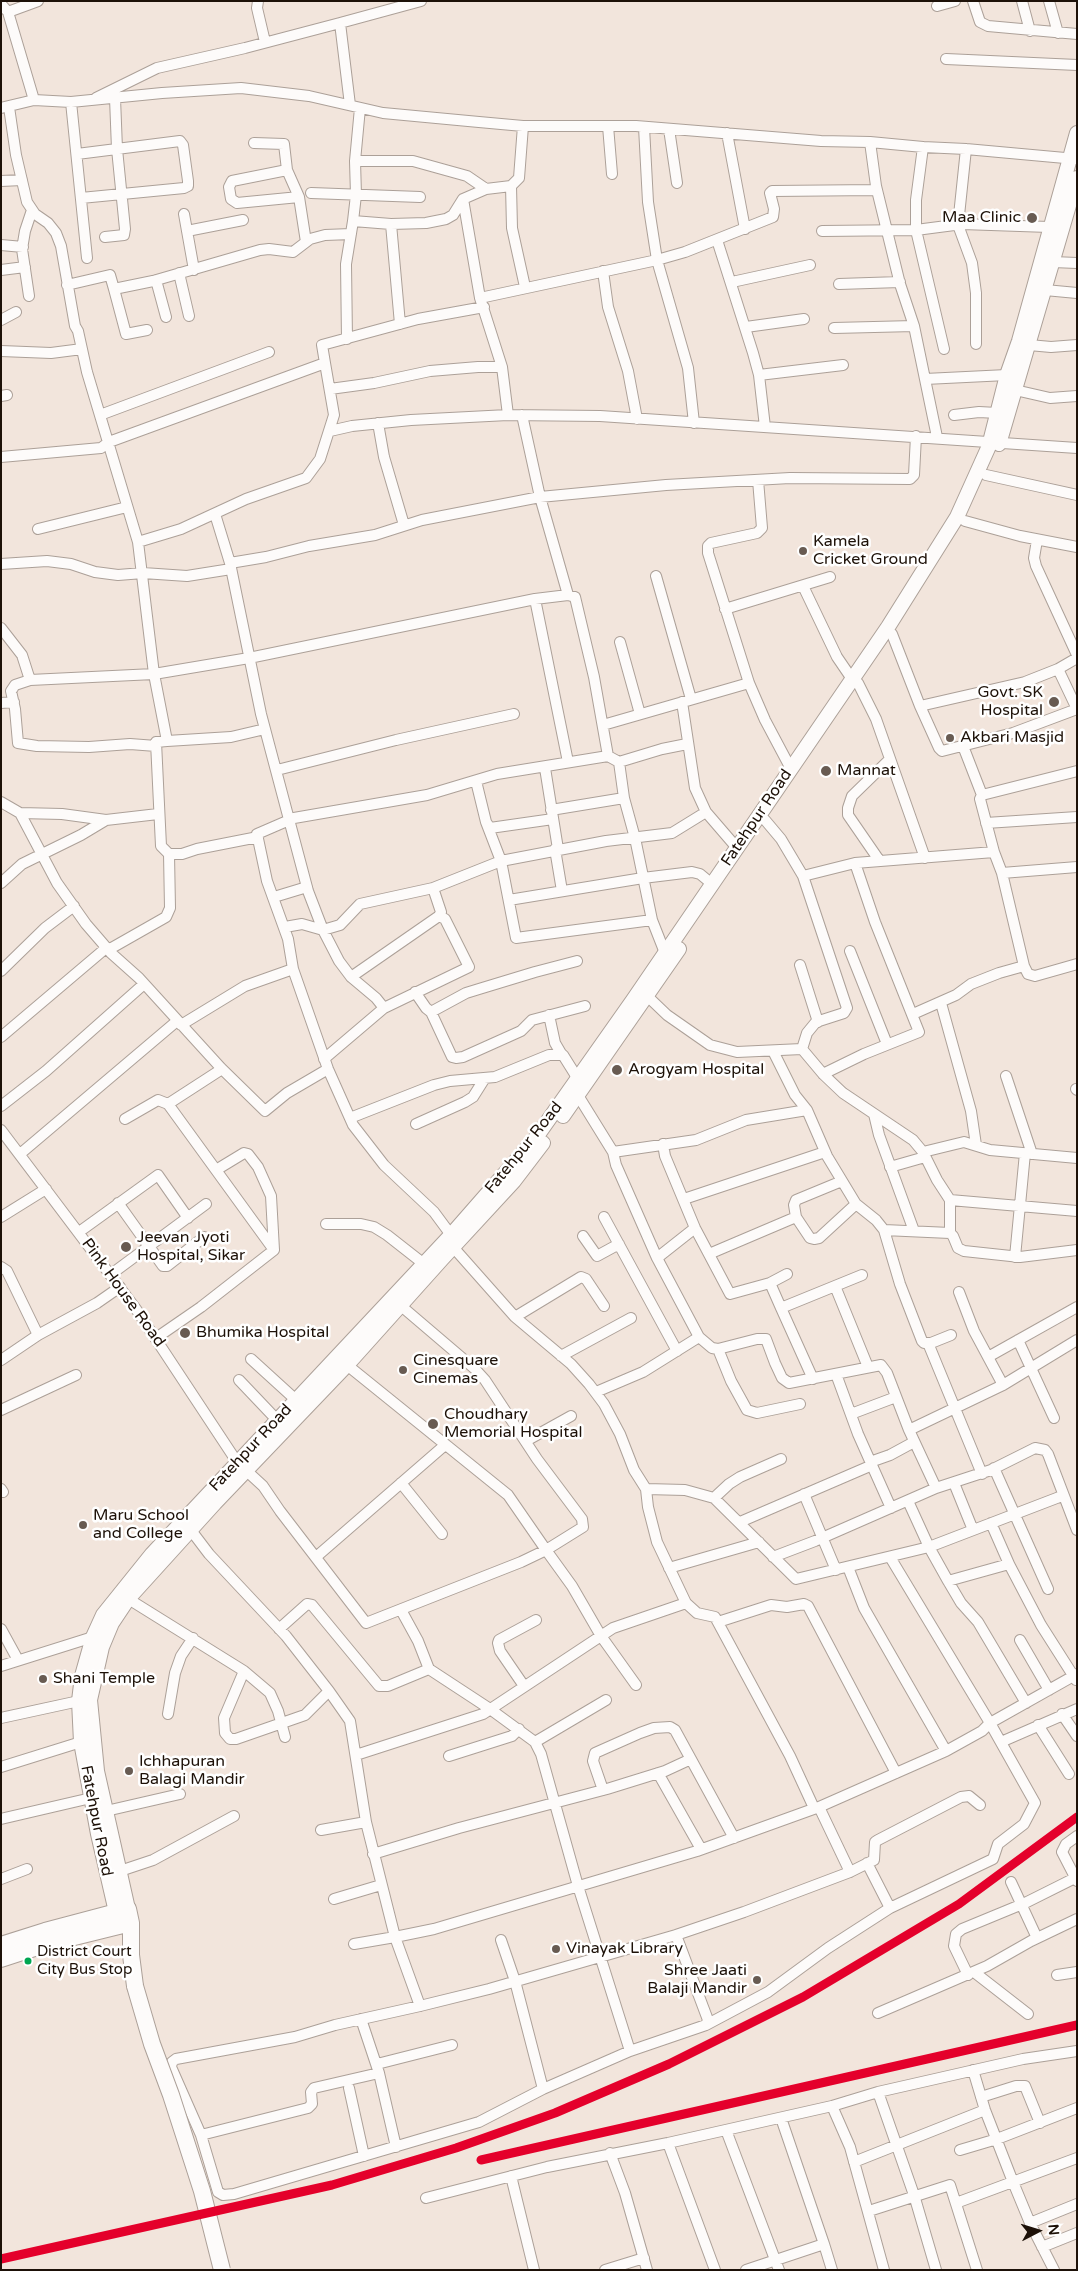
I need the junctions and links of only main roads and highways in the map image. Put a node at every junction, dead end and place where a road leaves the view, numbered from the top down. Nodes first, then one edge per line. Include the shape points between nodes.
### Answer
1 (124, 1917) junction
2 (1, 1945) edge
3 (1, 1959) edge
4 (222, 2270) edge

1 - 2 main road via 46,1931
1 - 3 main road
1 - 4 main road, bridge via 135,1986 202,2190

